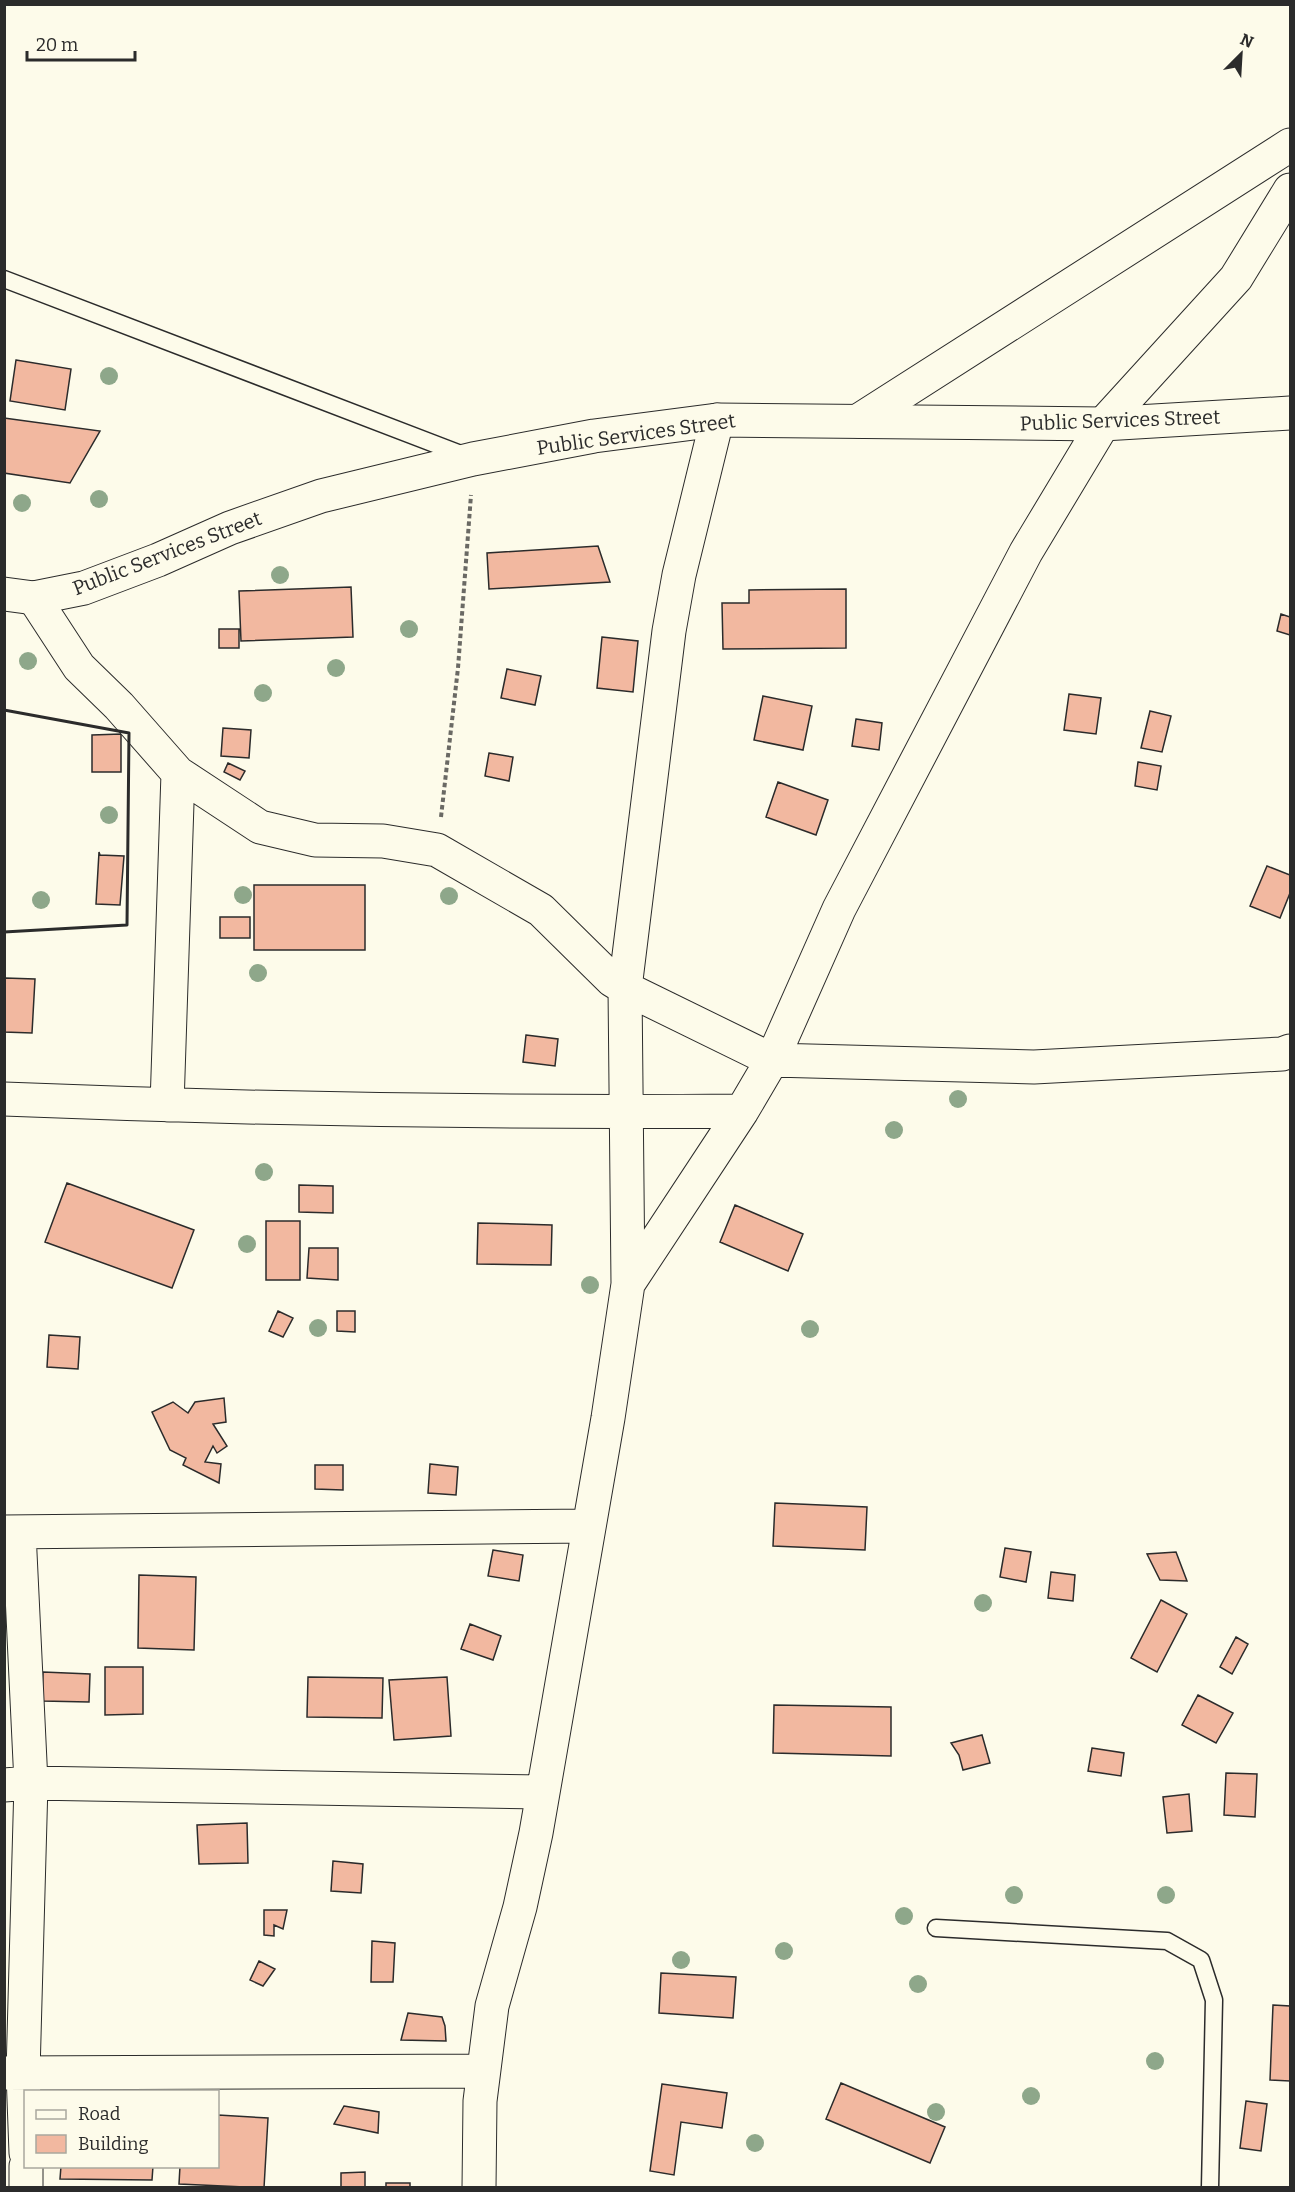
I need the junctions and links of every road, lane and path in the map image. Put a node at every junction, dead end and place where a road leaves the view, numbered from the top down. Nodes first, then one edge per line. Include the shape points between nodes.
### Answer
1 (1290, 145) edge
2 (1290, 190) edge
3 (4, 279) edge
4 (1290, 413) edge
5 (717, 420) junction
6 (858, 421) junction
7 (1103, 424) junction
8 (473, 459) junction
9 (19, 596) edge
10 (178, 773) junction
11 (437, 850) junction
12 (625, 988) junction
13 (1290, 1051) edge
14 (772, 1060) junction
15 (4, 1099) edge
16 (167, 1105) junction
17 (742, 1111) junction
18 (625, 1112) junction
19 (628, 1284) junction
20 (589, 1526) junction
21 (12, 1532) edge
22 (18, 1784) edge
23 (543, 1792) junction
24 (936, 1928) dead end
25 (483, 2070) junction
26 (14, 2073) edge
27 (24, 2140) edge
28 (26, 2168) edge
29 (26, 2187) edge
30 (479, 2187) edge
31 (1210, 2187) edge

1 - 6 street
2 - 7 street via 1236,278
3 - 8 lane
4 - 7 street, Public Services Street
5 - 6 street, Public Services Street
5 - 8 street, Public Services Street via 594,436
5 - 12 street via 671,620
6 - 7 street, Public Services Street
7 - 14 street via 1026,552 839,909
8 - 9 street, Public Services Street via 321,496 230,528 84,588
8 - 11 path via 458,668
9 - 10 street
10 - 11 street via 260,827 315,840 383,841
10 - 16 street
11 - 12 street via 542,910 612,980
12 - 14 street
12 - 18 street
13 - 14 street via 1034,1067
14 - 17 street
15 - 16 street
16 - 18 street
17 - 18 street
17 - 19 street
18 - 19 street
19 - 20 street
20 - 21 street
20 - 23 street
21 - 22 street
22 - 23 street
22 - 26 street
23 - 25 street via 520,1907 492,2006
24 - 31 lane via 1167,1941 1201,1960 1214,2000
25 - 26 street
25 - 30 street
26 - 27 street
28 - 29 street

